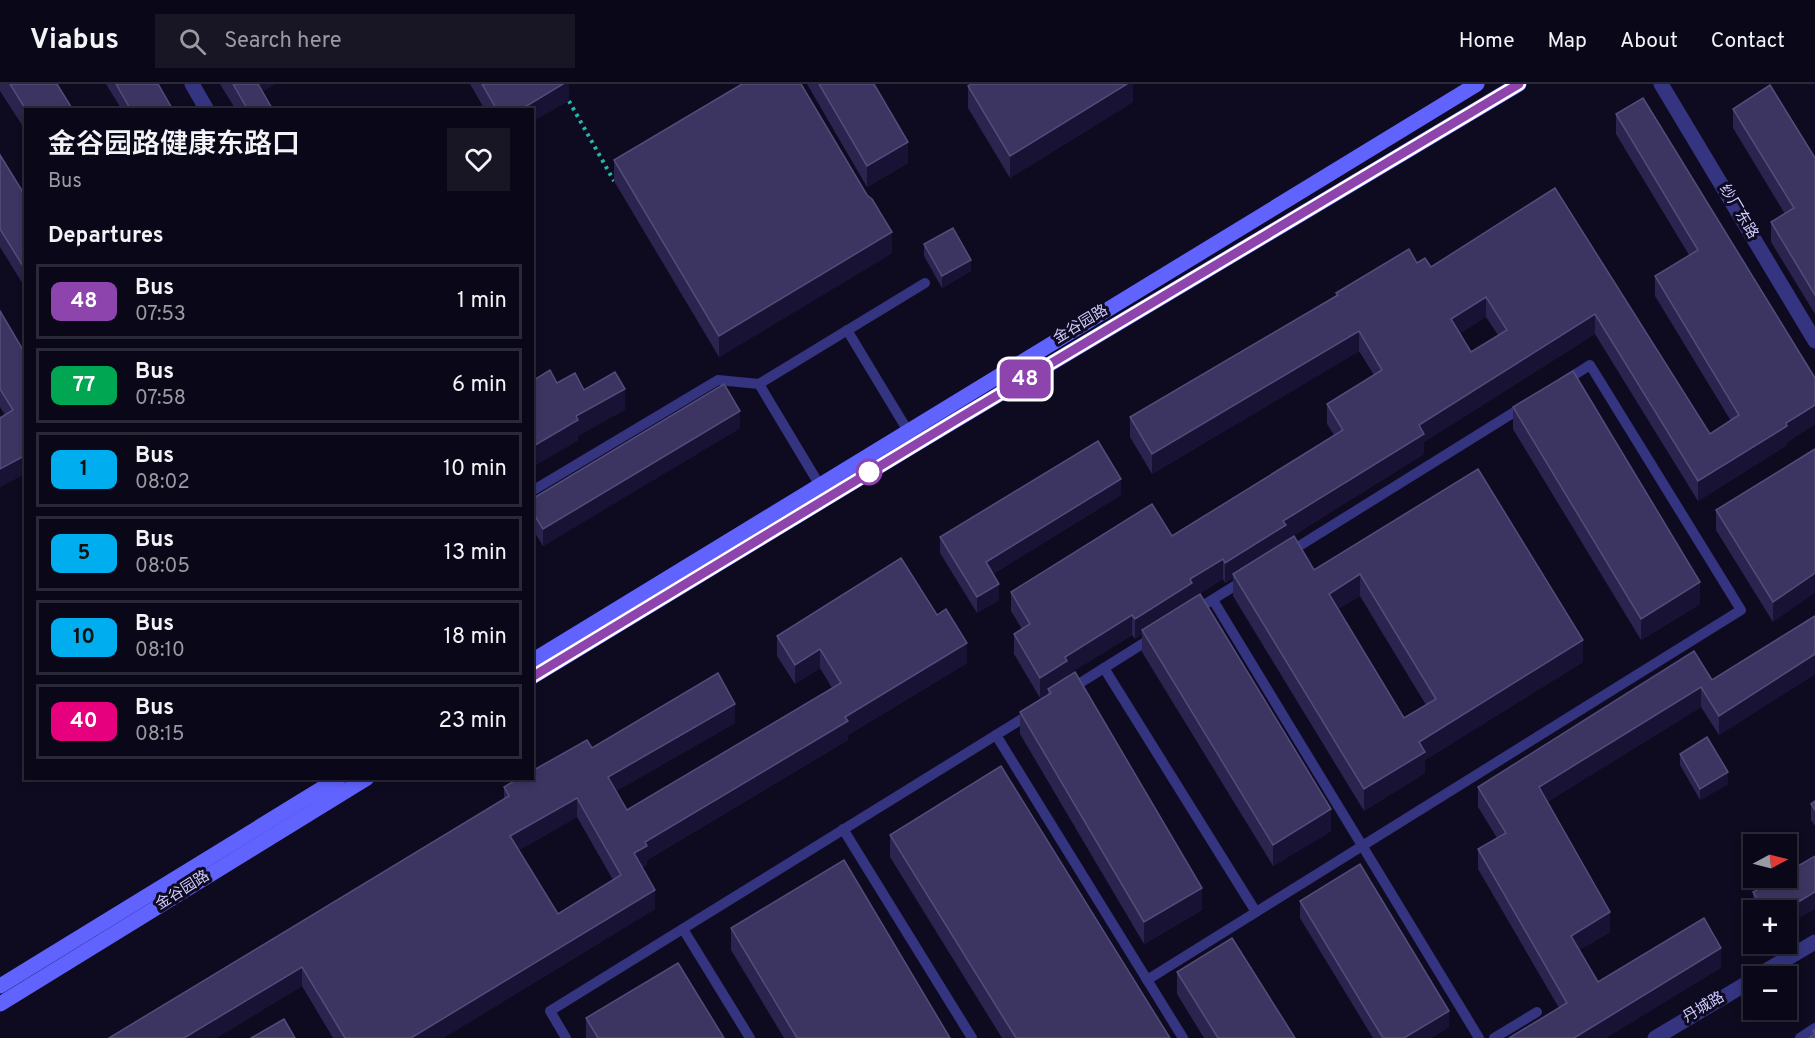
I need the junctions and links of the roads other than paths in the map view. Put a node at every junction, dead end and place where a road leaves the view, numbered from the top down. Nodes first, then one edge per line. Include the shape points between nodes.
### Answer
1 (192, 84) edge
2 (1477, 84) edge
3 (1519, 84) edge
4 (1661, 84) edge
5 (206, 108) edge
6 (925, 283) dead end
7 (848, 330) junction
8 (1815, 341) edge
9 (759, 384) junction
10 (1549, 390) edge
11 (1528, 403) edge
12 (912, 438) junction
13 (534, 490) edge
14 (824, 491) junction
15 (1274, 561) edge
16 (1254, 574) edge
17 (1213, 600) junction
18 (1183, 618) edge
19 (1163, 630) edge
20 (536, 663) edge
21 (1104, 668) junction
22 (1055, 698) edge
23 (1035, 711) edge
24 (996, 735) junction
25 (336, 780) edge
26 (364, 780) edge
27 (843, 830) junction
28 (1363, 846) junction
29 (1256, 912) junction
30 (683, 929) junction
31 (1815, 942) edge
32 (1774, 966) edge
33 (1148, 980) junction
34 (0, 986) edge
35 (1743, 986) edge
36 (0, 1004) edge
37 (1537, 1012) dead end
38 (1815, 1028) edge
39 (566, 1038) edge
40 (750, 1038) edge
41 (972, 1038) edge
42 (1183, 1038) edge
43 (1479, 1038) edge
44 (1494, 1038) edge
45 (1655, 1038) edge
46 (1800, 1038) edge

1 - 5 street
2 - 12 main road, 金谷园路
3 - 12 main road, 金谷园路
4 - 8 street, 纱厂东路
6 - 7 lane
7 - 9 lane
7 - 12 lane
9 - 13 lane via 718,380
9 - 14 lane
10 - 28 lane via 1590,365 1741,610
11 - 15 lane
12 - 14 main road, 金谷园路
14 - 20 main road, 金谷园路
16 - 17 lane
17 - 18 lane
17 - 28 lane
19 - 21 lane
21 - 22 lane
21 - 29 lane
23 - 24 lane
24 - 27 lane
24 - 33 lane
25 - 34 main road, 金谷园路
26 - 36 main road, 金谷园路
27 - 30 lane
27 - 41 lane
28 - 29 lane
28 - 43 lane
29 - 33 lane
30 - 39 lane via 550,1011
30 - 40 lane
31 - 32 street
33 - 42 lane
35 - 45 street, 丹城路
37 - 44 lane
38 - 46 lane

